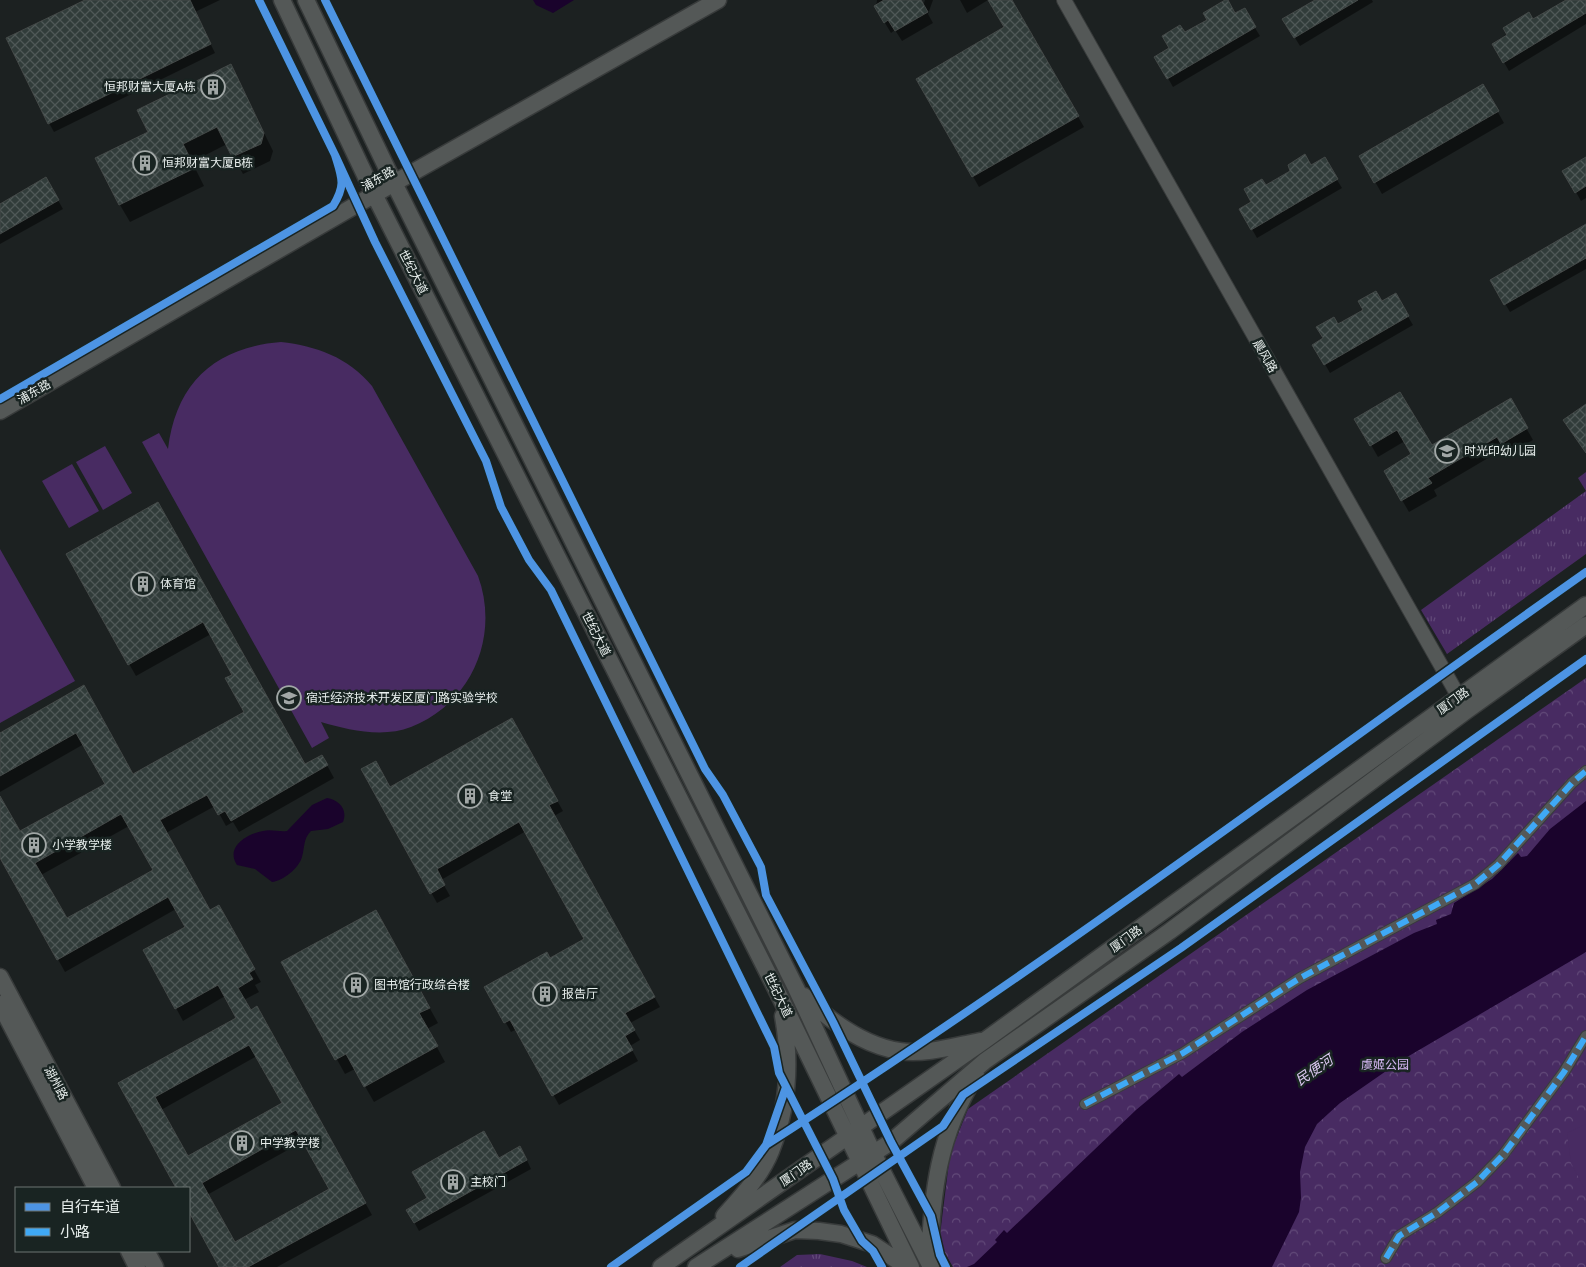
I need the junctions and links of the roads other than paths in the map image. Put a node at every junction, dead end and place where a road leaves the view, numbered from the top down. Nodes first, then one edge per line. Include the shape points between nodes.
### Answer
1 (282, 0) edge
2 (306, 0) edge
3 (718, 0) edge
4 (1064, 0) edge
5 (394, 183) junction
6 (374, 194) junction
7 (0, 411) edge
8 (1586, 605) edge
9 (1586, 625) edge
10 (1462, 704) junction
11 (1586, 771) edge
12 (0, 977) edge
13 (796, 988) junction
14 (780, 999) junction
15 (0, 1004) edge
16 (1586, 1036) edge
17 (984, 1041) junction
18 (985, 1061) junction
19 (1085, 1104) dead end
20 (861, 1127) junction
21 (847, 1137) junction
22 (873, 1153) junction
23 (859, 1162) junction
24 (95, 1187) edge
25 (111, 1187) edge
26 (709, 1234) junction
27 (130, 1252) edge
28 (147, 1252) edge
29 (1386, 1258) dead end
30 (699, 1265) edge
31 (930, 1266) edge
32 (137, 1267) edge
33 (155, 1267) edge
34 (662, 1267) edge
35 (909, 1267) edge

1 - 6 street, 世纪大道
2 - 5 street, 世纪大道
3 - 5 street, 浦东路
4 - 10 street, 晨风路
5 - 6 street, 浦东路
5 - 13 street, 世纪大道
6 - 7 street, 浦东路
6 - 14 street, 世纪大道
8 - 10 street, 厦门路
9 - 10 street, 厦门路
10 - 17 street, 厦门路
10 - 18 street, 厦门路 via 1170,931
11 - 19 street via 1498,865 1474,884 1300,978 1183,1053
12 - 25 street, 湖州路
13 - 17 street via 823,1015 878,1045 900,1051 930,1050
13 - 20 street, 世纪大道
14 - 21 street, 世纪大道
14 - 26 street via 789,1049 786,1094 770,1152 749,1187
15 - 24 street, 湖州路
16 - 29 street via 1564,1072 1503,1155 1469,1188 1399,1236
17 - 20 street, 厦门路
18 - 22 street, 厦门路
18 - 31 street via 963,1095 936,1174 931,1204
20 - 21 street, 厦门路
20 - 22 street, 世纪大道
21 - 23 street, 世纪大道
21 - 26 street, 厦门路
22 - 23 street, 厦门路
22 - 31 street, 世纪大道
23 - 30 street, 厦门路
23 - 35 street, 世纪大道
26 - 34 street, 厦门路
27 - 32 street
28 - 33 street
30 - 35 street via 760,1240 795,1230 841,1234 872,1244

